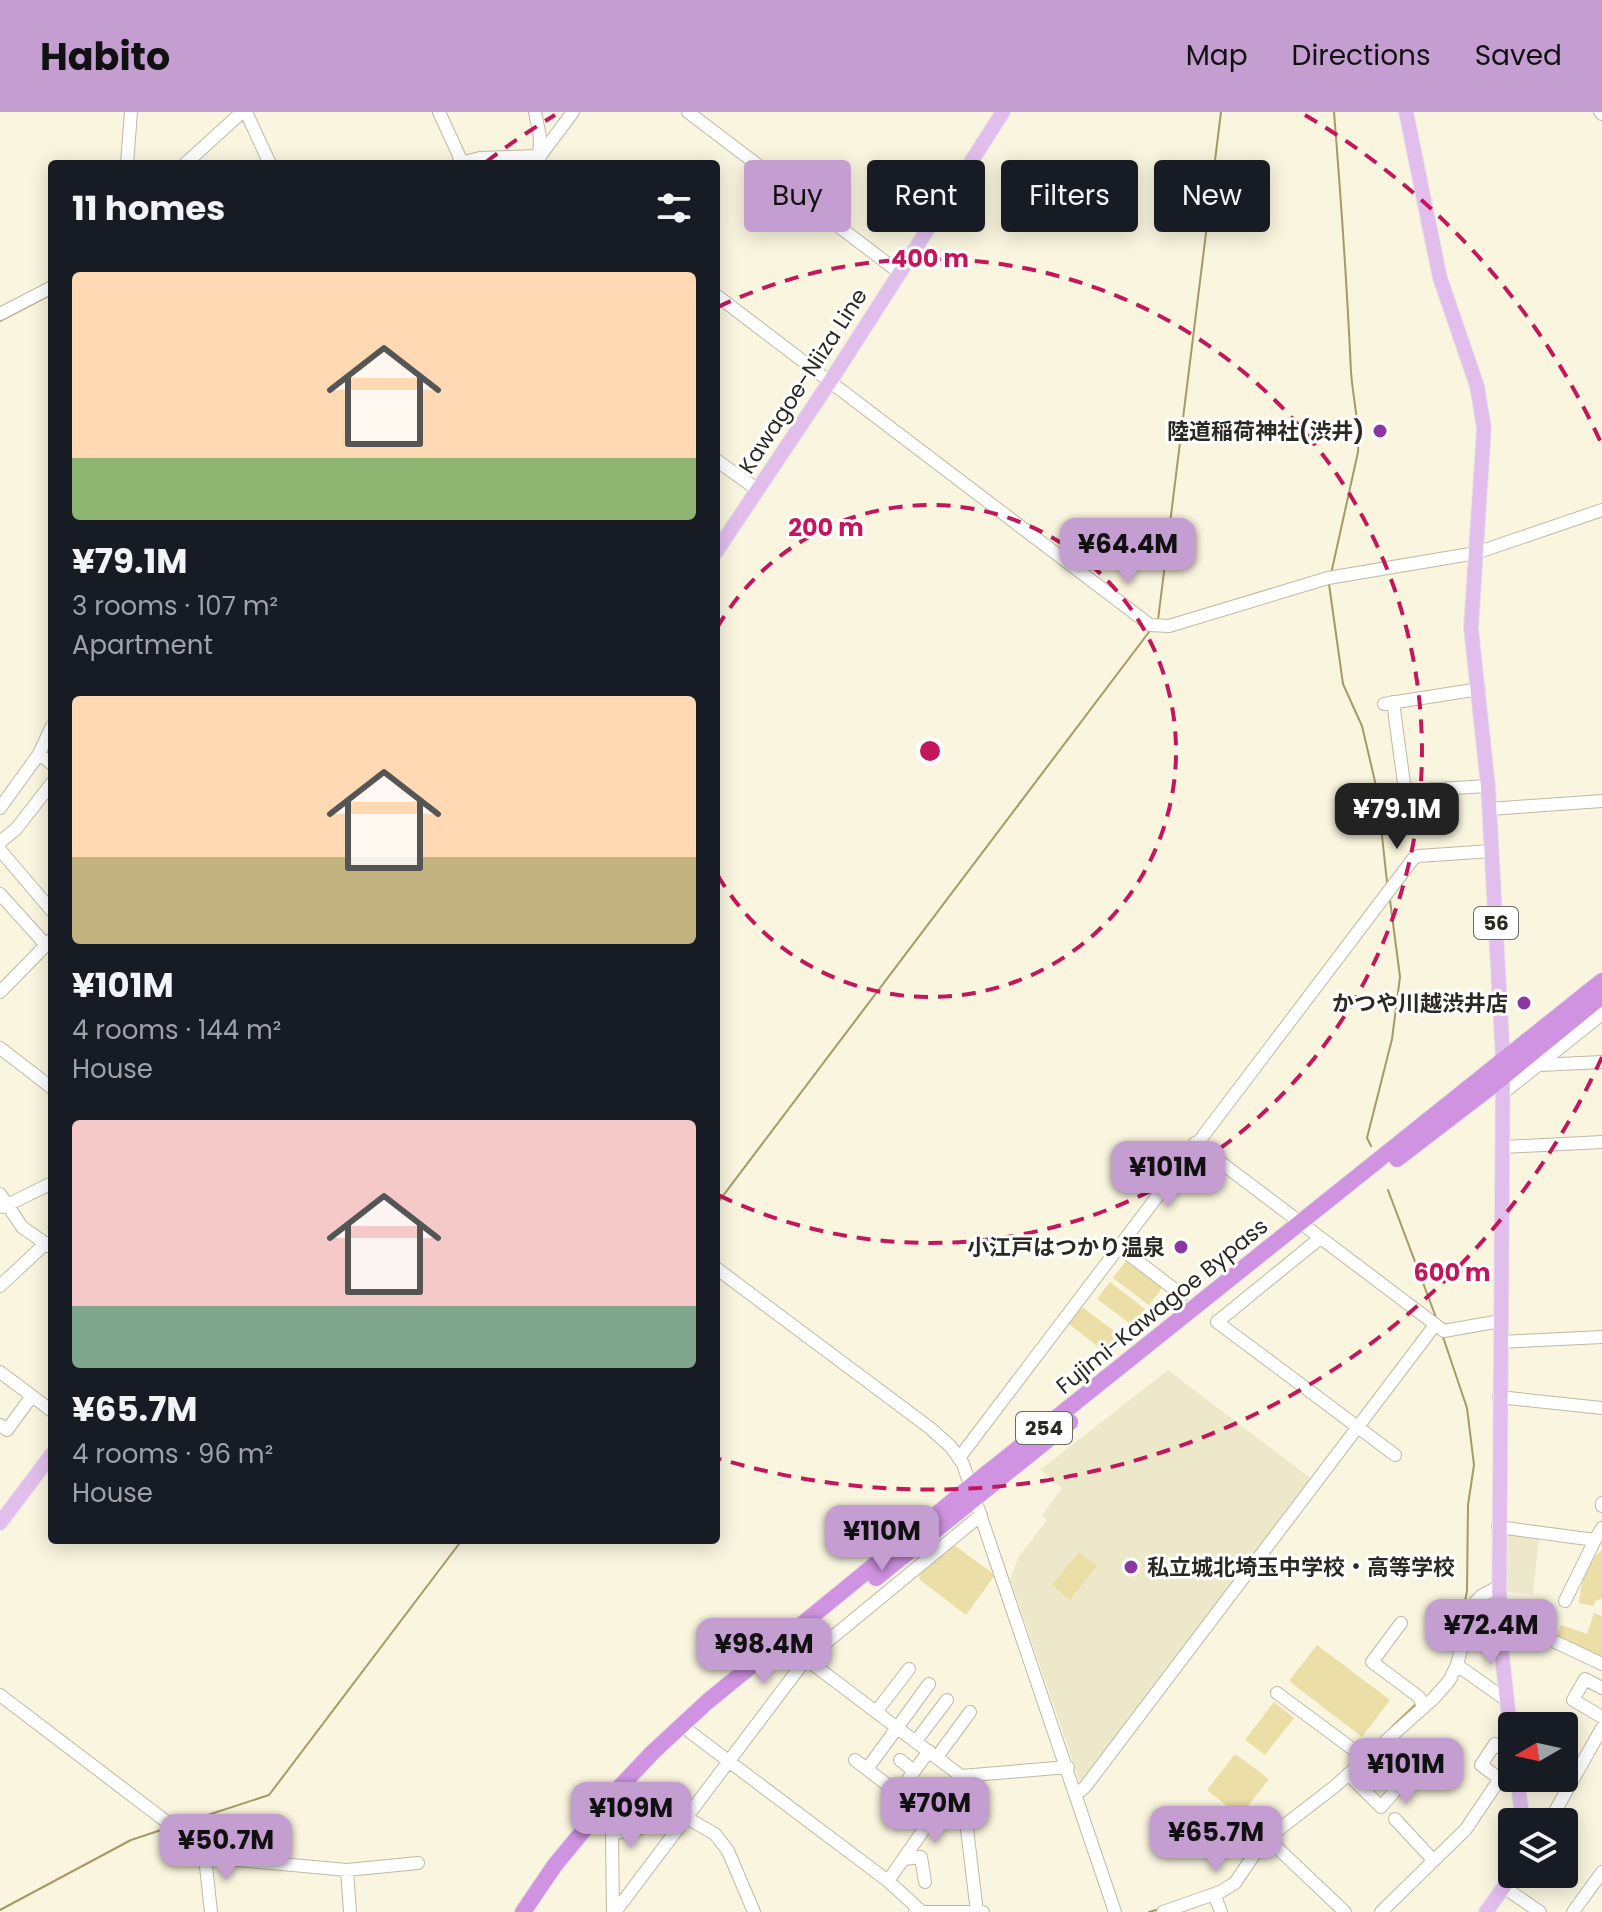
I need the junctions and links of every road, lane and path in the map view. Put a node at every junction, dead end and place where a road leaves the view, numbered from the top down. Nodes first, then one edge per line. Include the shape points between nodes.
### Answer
1 (131, 112) edge
2 (244, 112) edge
3 (439, 112) edge
4 (535, 112) edge
5 (573, 112) edge
6 (688, 112) edge
7 (1003, 112) edge
8 (1406, 112) edge
9 (127, 160) edge
10 (190, 160) edge
11 (268, 160) edge
12 (458, 160) edge
13 (472, 160) edge
14 (540, 160) edge
15 (900, 273) junction
16 (48, 289) edge
17 (720, 298) edge
18 (0, 314) edge
19 (831, 380) junction
20 (720, 463) edge
21 (758, 490) junction
22 (1602, 510) edge
23 (720, 543) edge
24 (1476, 553) junction
25 (1479, 689) junction
26 (48, 735) edge
27 (39, 754) junction
28 (48, 761) edge
29 (1488, 786) junction
30 (48, 788) edge
31 (1602, 801) edge
32 (0, 808) edge
33 (1489, 809) junction
34 (0, 842) edge
35 (0, 850) edge
36 (1492, 851) junction
37 (0, 894) edge
38 (48, 906) edge
39 (48, 941) edge
40 (48, 943) edge
41 (1602, 981) edge
42 (0, 992) edge
43 (1602, 996) edge
44 (1602, 1014) edge
45 (0, 1048) edge
46 (1503, 1060) junction
47 (1602, 1062) edge
48 (1539, 1065) junction
49 (48, 1085) edge
50 (1503, 1085) junction
51 (1602, 1142) edge
52 (1195, 1143) junction
53 (1503, 1147) junction
54 (48, 1185) edge
55 (3, 1203) edge
56 (1309, 1231) junction
57 (48, 1245) edge
58 (48, 1247) edge
59 (1119, 1247) junction
60 (720, 1271) edge
61 (0, 1286) edge
62 (1182, 1295) dead end
63 (1500, 1321) junction
64 (1435, 1325) junction
65 (1602, 1337) edge
66 (1500, 1342) junction
67 (0, 1372) edge
68 (32, 1396) junction
69 (1499, 1397) junction
70 (48, 1408) edge
71 (1602, 1408) edge
72 (0, 1425) edge
73 (1358, 1428) junction
74 (1395, 1455) dead end
75 (959, 1458) junction
76 (48, 1459) edge
77 (976, 1500) junction
78 (0, 1523) edge
79 (1498, 1527) junction
80 (1602, 1528) edge
81 (1595, 1540) junction
82 (1498, 1587) junction
83 (1565, 1601) dead end
84 (1401, 1623) dead end
85 (1547, 1638) dead end
86 (806, 1659) junction
87 (1602, 1664) edge
88 (1457, 1665) junction
89 (909, 1669) dead end
90 (929, 1684) dead end
91 (1602, 1688) edge
92 (1277, 1693) dead end
93 (0, 1695) edge
94 (1505, 1699) junction
95 (947, 1700) dead end
96 (1423, 1706) junction
97 (876, 1712) junction
98 (970, 1712) dead end
99 (1507, 1712) edge
100 (1602, 1717) edge
101 (897, 1728) junction
102 (1602, 1728) edge
103 (690, 1732) junction
104 (870, 1738) dead end
105 (916, 1741) junction
106 (1498, 1746) edge
107 (883, 1747) junction
108 (1378, 1748) junction
109 (933, 1754) junction
110 (1366, 1759) junction
111 (855, 1760) dead end
112 (900, 1760) dead end
113 (730, 1762) junction
114 (1068, 1767) junction
115 (867, 1769) junction
116 (1578, 1770) edge
117 (914, 1771) junction
118 (1348, 1774) junction
119 (961, 1776) junction
120 (1498, 1778) edge
121 (1498, 1782) edge
122 (1077, 1794) junction
123 (687, 1818) junction
124 (1395, 1819) dead end
125 (967, 1829) dead end
126 (1268, 1839) junction
127 (205, 1857) junction
128 (904, 1859) junction
129 (1433, 1860) junction
130 (418, 1863) dead end
131 (347, 1870) junction
132 (1602, 1872) edge
133 (888, 1881) junction
134 (925, 1882) dead end
135 (1505, 1888) joint
136 (1214, 1894) junction
137 (918, 1911) edge
138 (211, 1912) edge
139 (350, 1912) edge
140 (523, 1912) edge
141 (535, 1912) edge
142 (614, 1912) edge
143 (754, 1912) edge
144 (977, 1912) edge
145 (983, 1912) edge
146 (1115, 1912) edge
147 (1163, 1912) edge
148 (1221, 1912) edge
149 (1345, 1912) edge
150 (1381, 1912) edge
151 (1486, 1912) edge
152 (1540, 1912) edge
153 (1573, 1912) edge

1 - 9 street
2 - 10 street
2 - 11 street
3 - 12 street
4 - 14 street
5 - 14 street
6 - 15 street
7 - 15 main road, Kawagoe-Niiza Line
8 - 24 main road, 56 via 1440,278 1481,399 1484,451
13 - 14 street
15 - 19 main road, Kawagoe-Niiza Line
16 - 18 street
17 - 19 street
19 - 21 main road, Kawagoe-Niiza Line
19 - 24 street via 1150,625 1169,626 1328,578
20 - 21 street
21 - 23 main road, Kawagoe-Niiza Line
22 - 24 street
24 - 25 main road, 56 via 1471,628
25 - 29 main road, 56
25 - 29 street via 1389,703 1405,791
26 - 27 street
27 - 28 street
27 - 32 street
29 - 33 main road, 56
30 - 34 street
31 - 33 street
33 - 36 main road, 56
35 - 38 street
36 - 46 main road, 56
36 - 52 street via 1413,859
37 - 39 street
40 - 42 street
41 - 46 highway, Fujimi-Kawagoe Bypass / 254
43 - 50 highway, Fujimi-Kawagoe Bypass / 254
44 - 48 street
45 - 49 street
46 - 50 main road, 56
46 - 56 highway, Fujimi-Kawagoe Bypass / 254
47 - 48 street
48 - 50 street
50 - 53 main road, 56
50 - 56 highway, Fujimi-Kawagoe Bypass / 254
51 - 53 street
52 - 56 street
52 - 59 street
53 - 63 main road, 56
54 - 55 street
55 - 57 street via 22,1227
56 - 64 street
56 - 73 street via 1217,1322
56 - 77 highway, Fujimi-Kawagoe Bypass / 254
58 - 61 street
59 - 62 street
59 - 75 street
60 - 75 street via 930,1428
63 - 64 street via 1444,1331
63 - 66 main road, 56
64 - 73 street
65 - 66 street
66 - 69 main road, 56
67 - 68 street
68 - 70 street
68 - 72 street via 7,1430
69 - 71 street
69 - 79 main road, 56
73 - 74 street
73 - 122 street
75 - 77 street
76 - 78 main road
77 - 86 street
77 - 103 highway, Fujimi-Kawagoe Bypass / 254
77 - 114 street
77 - 140 highway, Fujimi-Kawagoe Bypass / 254 via 738,1676 653,1752 591,1819
79 - 81 street
79 - 82 main road, 56
80 - 81 street
81 - 83 street
82 - 88 street via 1472,1606
82 - 94 main road, 56
84 - 96 street via 1372,1662 1419,1697
85 - 87 street
86 - 97 street
86 - 113 street
88 - 94 street
88 - 96 street via 1449,1681
89 - 97 street
90 - 101 street
91 - 100 street via 1585,1679 1573,1700
92 - 110 street
93 - 127 street via 201,1848
94 - 99 main road, 56
95 - 105 street
96 - 108 street
97 - 101 street
98 - 109 street
101 - 105 street
101 - 107 street
102 - 116 street
103 - 113 street
103 - 141 highway, Fujimi-Kawagoe Bypass / 254 via 609,1815
104 - 107 street
105 - 109 street
106 - 120 street via 1481,1765
107 - 115 street
108 - 110 street
108 - 118 street via 1408,1776 1381,1807
109 - 117 street
109 - 119 street
110 - 118 street
111 - 115 street
112 - 117 street
113 - 123 street
113 - 133 street
114 - 119 street
114 - 122 street
115 - 117 street via 898,1793
118 - 126 street
119 - 128 street
121 - 129 street via 1466,1829
122 - 146 street
123 - 142 street
123 - 142 street via 612,1834
123 - 143 street via 715,1834 728,1851
124 - 129 street
125 - 144 street
126 - 136 street via 1235,1883
126 - 149 street
127 - 131 street
127 - 138 street
128 - 133 street
128 - 134 street via 921,1857
129 - 150 street
130 - 131 street
131 - 139 street
132 - 153 street
133 - 137 street
135 - 151 main road
135 - 152 street
136 - 147 street
136 - 148 street
137 - 144 street
144 - 145 street

